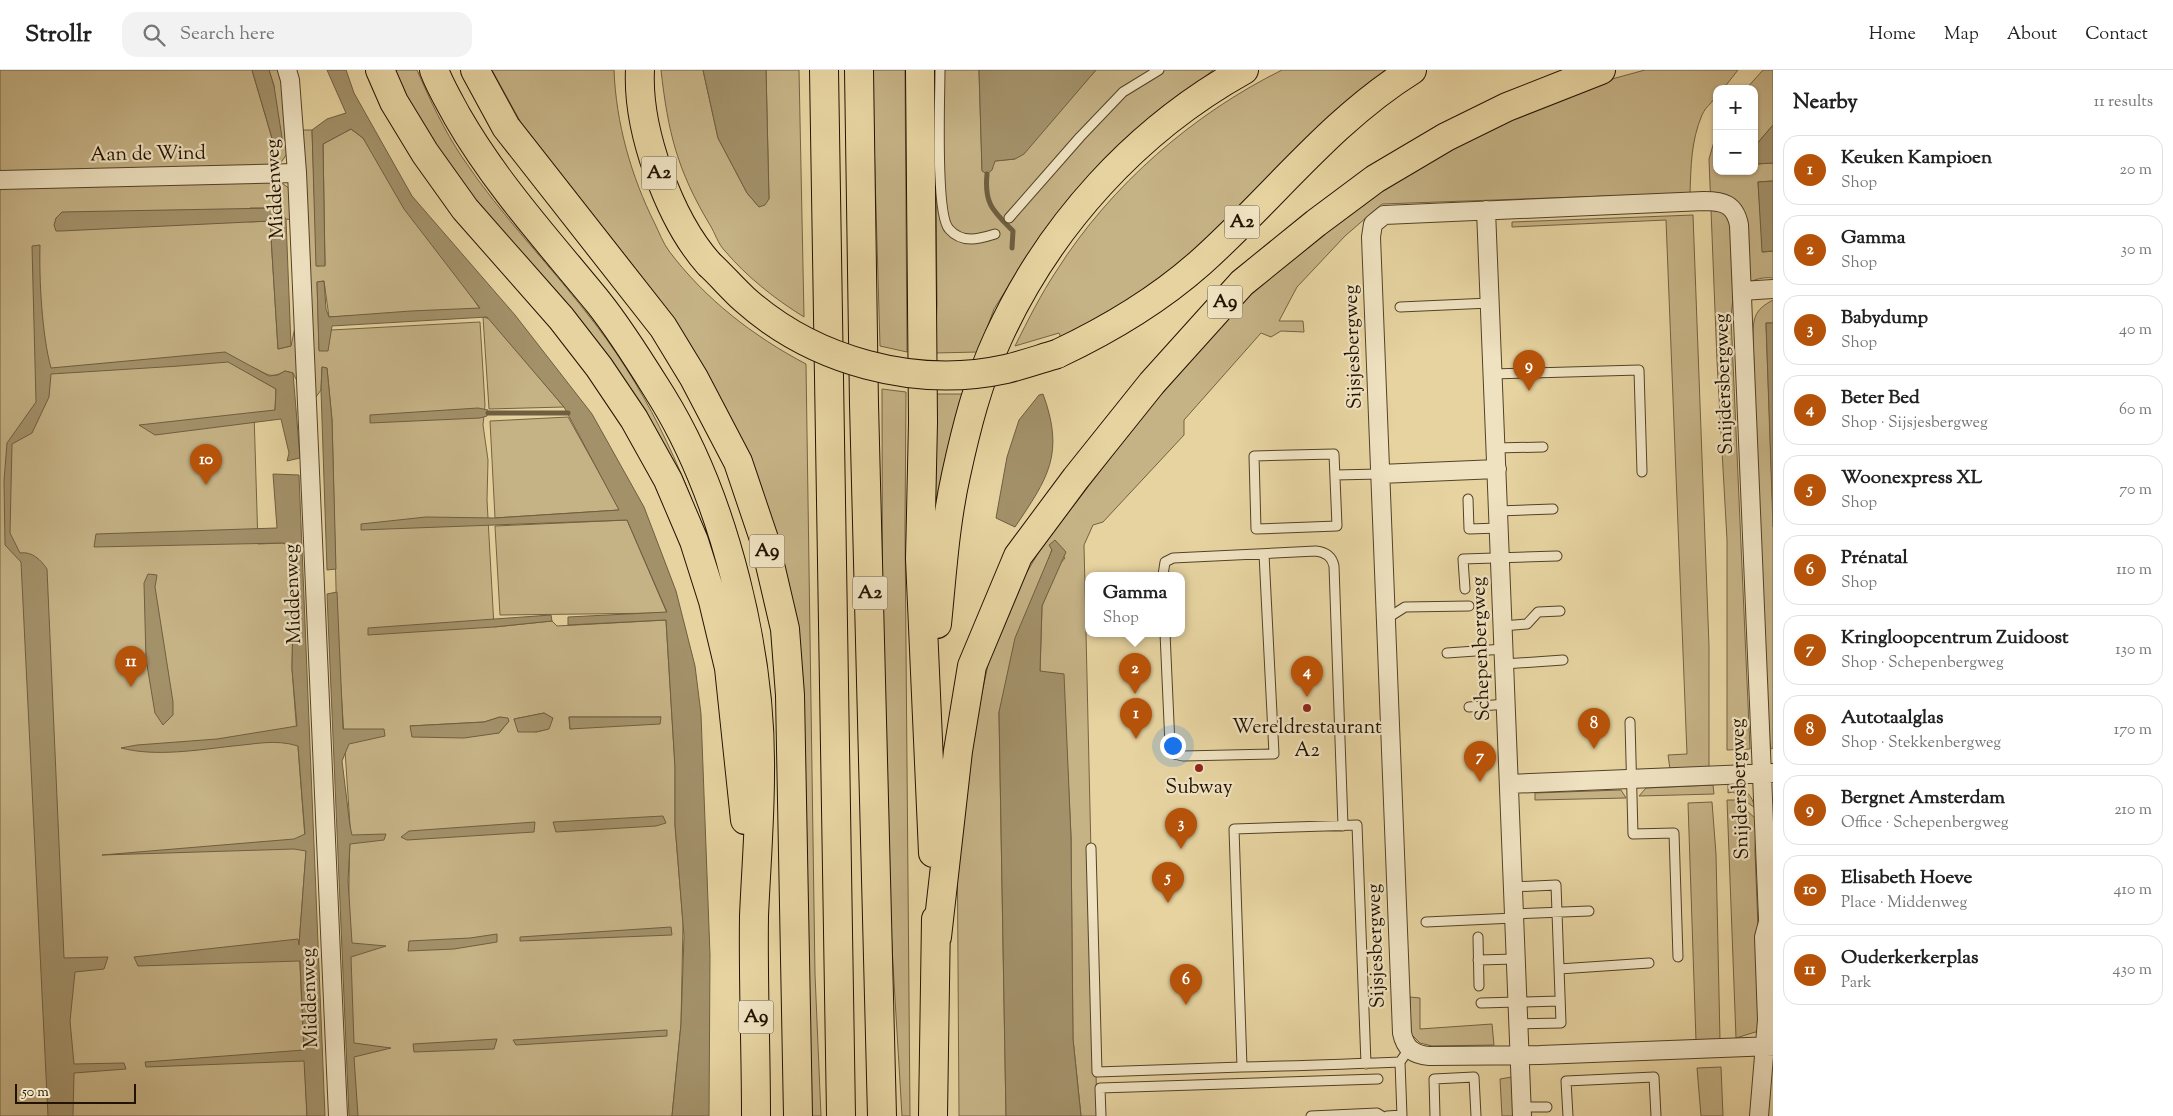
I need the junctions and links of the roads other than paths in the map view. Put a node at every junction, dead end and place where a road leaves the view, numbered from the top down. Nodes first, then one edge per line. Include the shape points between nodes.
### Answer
1 (287, 70) edge
2 (380, 70) edge
3 (434, 70) edge
4 (475, 70) edge
5 (640, 70) edge
6 (824, 70) edge
7 (860, 70) edge
8 (920, 70) edge
9 (940, 70) edge
10 (1159, 70) edge
11 (1244, 70) edge
12 (1412, 70) edge
13 (1601, 70) edge
14 (940, 123) junction
15 (297, 173) junction
16 (0, 180) edge
17 (922, 186) junction
18 (1486, 210) junction
19 (1010, 218) dead end
20 (1377, 220) joint
21 (995, 234) dead end
22 (1773, 289) edge
23 (1742, 291) junction
24 (1490, 303) junction
25 (1400, 308) dead end
26 (1493, 374) junction
27 (1543, 447) dead end
28 (1496, 448) junction
29 (1497, 469) junction
30 (1642, 472) dead end
31 (1380, 474) junction
32 (1335, 475) junction
33 (1468, 499) dead end
34 (1554, 509) dead end
35 (1499, 520) junction
36 (1264, 554) junction
37 (1557, 556) dead end
38 (1500, 558) junction
39 (1163, 572) edge
40 (1465, 589) dead end
41 (1469, 606) dead end
42 (1560, 612) dead end
43 (1386, 620) junction
44 (1503, 626) junction
45 (1165, 637) edge
46 (1447, 653) dead end
47 (1504, 657) junction
48 (1562, 660) dead end
49 (1506, 704) junction
50 (928, 705) junction
51 (1469, 707) dead end
52 (1630, 722) dead end
53 (1768, 774) edge
54 (1631, 779) junction
55 (1508, 784) junction
56 (1343, 826) junction
57 (1091, 848) dead end
58 (1512, 887) junction
59 (1589, 911) dead end
60 (1557, 912) junction
61 (1514, 916) junction
62 (754, 918) junction
63 (1768, 919) junction
64 (1426, 922) dead end
65 (1773, 936) edge
66 (937, 937) junction
67 (1478, 937) dead end
68 (1678, 957) dead end
69 (1515, 959) junction
70 (1478, 960) junction
71 (1649, 963) dead end
72 (1559, 969) junction
73 (1479, 986) dead end
74 (1560, 1001) junction
75 (1517, 1002) junction
76 (1481, 1004) dead end
77 (1518, 1024) junction
78 (1769, 1046) edge
79 (1519, 1055) junction
80 (1404, 1056) junction
81 (1366, 1064) junction
82 (1242, 1068) junction
83 (1378, 1079) dead end
84 (1547, 1107) dead end
85 (1522, 1112) edge
86 (338, 1116) edge
87 (756, 1116) edge
88 (798, 1116) edge
89 (841, 1116) edge
90 (882, 1116) edge
91 (933, 1116) edge
92 (1101, 1116) edge
93 (1311, 1116) edge
94 (1382, 1116) edge
95 (1387, 1116) edge
96 (1402, 1116) edge
97 (1435, 1116) edge
98 (1476, 1116) edge
99 (1568, 1116) edge
100 (1656, 1116) edge
101 (1759, 1116) edge

1 - 15 street, Middenweg
2 - 62 highway via 394,102 425,153 465,209 561,318 599,367 634,419 668,480 694,541 729,668
3 - 62 highway, A9 via 473,143 519,207 633,350 665,401 707,491 734,570 756,694 760,771
4 - 88 highway, A9 via 506,127 668,336 694,378 738,462 764,539 785,629 790,695
5 - 12 highway, A2, bridge via 647,129 659,175 676,216 709,264 744,299 773,322 810,343 855,361 917,374 954,374 1005,369 1057,354 1108,329 1173,286 1231,234 1356,111
6 - 89 highway, A2
7 - 90 highway, A2 via 864,404
8 - 17 highway
9 - 14 lane
10 - 19 lane via 1123,92
11 - 50 highway, A9 via 1179,112 1104,180 1044,255 1007,319 981,382 956,474
13 - 66 highway, A9 via 1507,107 1446,137 1375,179 1316,223 1242,283 1152,383 1076,478 1018,556 972,666 958,751
14 - 17 lane
14 - 21 lane via 941,203 948,228 966,239 978,240
15 - 16 street, Aan de Wind
15 - 86 street, Middenweg
17 - 50 highway via 920,560
18 - 20 street, Snijdersbergweg via 1390,214
18 - 23 street, Snijdersbergweg via 1724,202 1738,218
18 - 24 street, Schepenbergweg
20 - 31 street, Sijsjesbergweg via 1371,230 1371,238
22 - 23 street
23 - 53 street, Snijdersbergweg
24 - 25 lane
24 - 26 street, Schepenbergweg
26 - 28 street, Schepenbergweg
26 - 30 lane via 1638,370
27 - 28 lane
28 - 29 street, Schepenbergweg
29 - 31 street
29 - 35 street, Schepenbergweg
31 - 32 lane
31 - 43 street, Sijsjesbergweg
32 - 32 lane via 1334,454 1254,456 1256,529 1337,526
33 - 35 lane via 1469,529
34 - 35 lane
35 - 38 street, Schepenbergweg
36 - 39 lane via 1169,559
36 - 45 lane via 1274,754 1174,754 1170,746
36 - 56 lane via 1320,552 1333,562
37 - 38 lane
38 - 40 lane via 1464,559
38 - 44 street, Schepenbergweg
41 - 43 lane via 1405,607
42 - 44 lane via 1538,612 1527,624
43 - 80 street, Sijsjesbergweg
44 - 47 street, Schepenbergweg
46 - 47 lane
47 - 48 lane
47 - 49 street, Schepenbergweg
49 - 51 lane
49 - 55 street, Schepenbergweg
50 - 66 highway, A9
52 - 54 lane
53 - 54 street
53 - 63 street, Snijdersbergweg
54 - 55 street
54 - 68 lane via 1633,834 1674,833
55 - 58 street, Schepenbergweg
56 - 81 lane via 1357,825
56 - 82 lane via 1234,829
57 - 82 lane via 1097,1072
58 - 60 lane via 1556,885
58 - 61 street, Schepenbergweg
59 - 60 lane
60 - 61 lane
60 - 72 lane
61 - 64 lane
61 - 69 street, Schepenbergweg
62 - 87 highway, A9
63 - 65 street, Snijdersbergweg
63 - 78 street, Snijdersbergweg via 1764,937
66 - 91 highway, A9
67 - 70 lane
69 - 70 lane
69 - 75 street, Schepenbergweg
70 - 73 lane
71 - 72 lane
72 - 74 lane
74 - 75 lane
74 - 77 lane via 1561,1023
75 - 76 lane
75 - 77 street, Schepenbergweg
77 - 79 street, Schepenbergweg
78 - 79 street
78 - 101 street, Snijdersbergweg
79 - 80 street via 1429,1056 1415,1053
79 - 85 street, Schepenbergweg
80 - 81 lane
80 - 96 lane
81 - 82 lane
83 - 92 lane via 1100,1088
84 - 85 lane
93 - 94 lane via 1377,1113
95 - 96 lane
97 - 98 lane via 1434,1079 1474,1077
99 - 100 lane via 1566,1081 1654,1077

